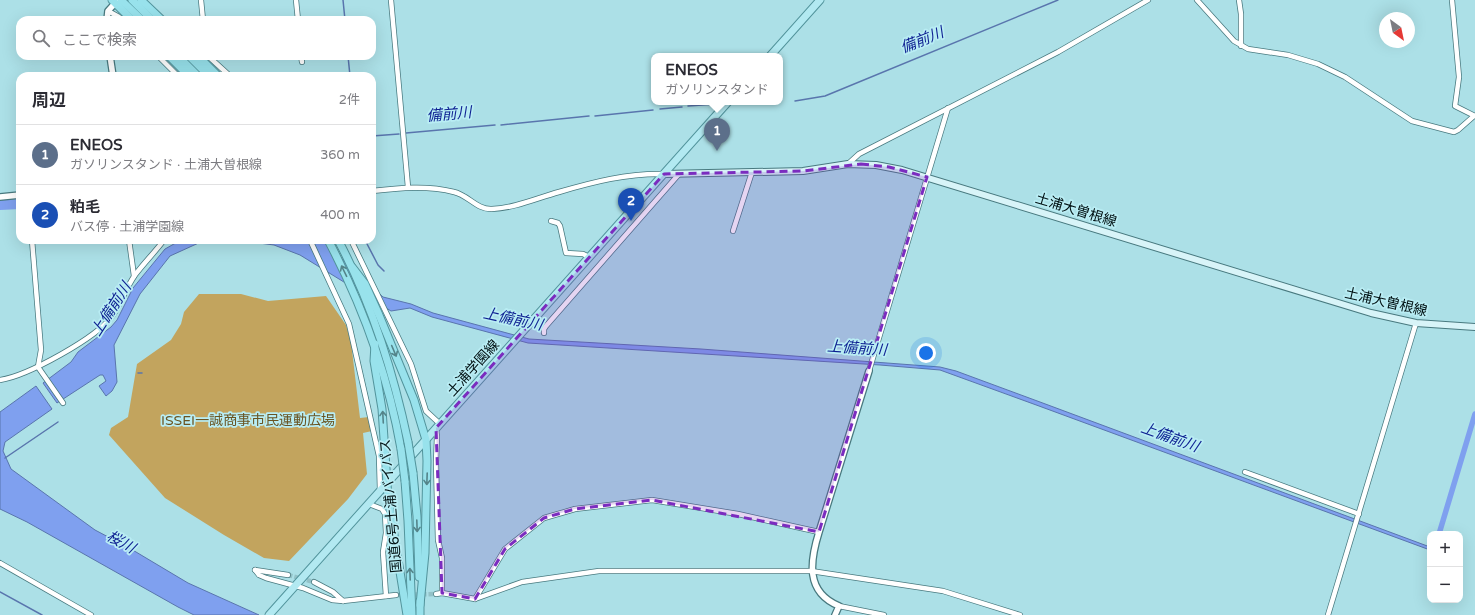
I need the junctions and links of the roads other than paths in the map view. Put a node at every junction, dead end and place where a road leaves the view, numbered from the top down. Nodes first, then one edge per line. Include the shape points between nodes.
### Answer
1 (132, 0) edge
2 (141, 0) edge
3 (201, 0) edge
4 (296, 0) edge
5 (391, 0) edge
6 (820, 0) edge
7 (1148, 0) edge
8 (1197, 0) edge
9 (1239, 0) edge
10 (1452, 0) edge
11 (117, 1) edge
12 (108, 11) junction
13 (107, 16) edge
14 (117, 16) edge
15 (129, 16) edge
16 (137, 16) edge
17 (148, 16) edge
18 (158, 16) edge
19 (202, 16) edge
20 (298, 16) edge
21 (1241, 46) junction
22 (773, 53) edge
23 (111, 60) edge
24 (162, 60) edge
25 (173, 60) edge
26 (182, 60) edge
27 (193, 60) edge
28 (202, 60) edge
29 (212, 60) edge
30 (112, 72) edge
31 (174, 72) edge
32 (185, 72) edge
33 (194, 72) edge
34 (205, 72) edge
35 (214, 72) edge
36 (226, 72) edge
37 (725, 105) edge
38 (948, 108) junction
39 (1474, 116) edge
40 (848, 164) junction
41 (752, 172) junction
42 (664, 174) junction
43 (679, 174) junction
44 (927, 177) junction
45 (408, 187) junction
46 (376, 190) edge
47 (16, 195) edge
48 (0, 197) edge
49 (550, 221) dead end
50 (733, 231) dead end
51 (32, 244) edge
52 (130, 244) edge
53 (161, 244) edge
54 (312, 244) edge
55 (330, 244) edge
56 (340, 244) edge
57 (353, 244) edge
58 (589, 257) junction
59 (134, 276) junction
60 (377, 317) junction
61 (1416, 323) junction
62 (1475, 328) edge
63 (544, 334) dead end
64 (375, 344) junction
65 (38, 367) junction
66 (870, 370) joint
67 (0, 380) edge
68 (63, 403) dead end
69 (438, 426) junction
70 (426, 440) junction
71 (1245, 472) dead end
72 (386, 484) junction
73 (380, 491) junction
74 (369, 504) junction
75 (1358, 516) junction
76 (819, 532) junction
77 (0, 563) edge
78 (811, 570) junction
79 (288, 575) tunnel mouth
80 (314, 582) tunnel mouth
81 (295, 586) junction
82 (396, 595) tunnel mouth
83 (386, 596) junction
84 (475, 599) junction
85 (343, 601) junction
86 (839, 606) junction
87 (420, 610) edge
88 (409, 614) edge
89 (835, 614) edge
90 (91, 615) edge
91 (269, 615) edge
92 (884, 615) edge
93 (1020, 615) edge
94 (1328, 615) edge

1 - 17 highway
2 - 18 highway
3 - 19 street
4 - 20 street
5 - 45 street
6 - 22 main road
7 - 38 street via 1058,52
8 - 21 street
9 - 21 street
10 - 39 street via 1459,77 1455,106
11 - 12 street
11 - 15 highway
11 - 16 highway
12 - 13 street
12 - 14 street
21 - 39 street via 1318,64 1345,77 1412,121 1454,132
23 - 30 street
24 - 31 street
25 - 32 highway
26 - 33 highway
27 - 34 highway
28 - 35 highway
29 - 36 street
37 - 42 main road, 土浦学園線
38 - 40 street via 860,154
38 - 44 street
40 - 41 main road, 土浦大曽根線 via 803,171
40 - 44 main road, 土浦大曽根線 via 889,167
41 - 43 main road, 土浦大曽根線
41 - 50 street
42 - 43 main road, 土浦大曽根線
42 - 45 street via 621,176 515,206 494,209 485,209 455,192
42 - 58 main road, 土浦学園線
43 - 63 street via 546,326
44 - 61 main road, 土浦大曽根線 via 1387,317
44 - 66 street
45 - 46 street
47 - 48 street
49 - 58 street via 560,226 566,253
51 - 65 street via 41,350
52 - 59 street
53 - 59 street
54 - 73 street via 349,324 379,456
64 -> 55 highway, 国道6号土浦バイパス via 359,303
56 - 60 highway via 352,267 365,284
57 - 69 street via 411,364 426,411
58 - 69 main road, 土浦学園線
59 - 65 street via 112,316 94,333
60 -> 70 highway via 414,400
60 -> 87 highway, 国道6号土浦バイパス, bridge via 408,442 413,473
61 - 62 main road, 土浦大曽根線
61 - 75 street
72 -> 64 highway via 382,409 374,361
88 -> 64 highway, 国道6号土浦バイパス, bridge via 408,520 401,449 391,400
65 - 67 street
65 - 68 street
66 - 76 street
69 - 70 main road, 土浦学園線
69 - 84 street via 438,540 442,558 439,594
70 - 72 main road, 土浦学園線
70 -> 87 highway via 425,553
71 - 75 street
72 - 73 main road, 土浦学園線
72 - 88 highway
73 - 74 main road, 土浦学園線
74 - 81 main road, 土浦学園線
74 - 83 street via 385,514
75 - 94 street
76 - 78 street
76 - 84 street via 738,514 652,500 575,509 544,518 505,549
77 - 90 street
78 - 84 street via 599,571 522,582
78 - 86 street via 823,596
78 - 93 street via 943,591
79 - 81 street via 255,570 266,578
80 - 85 street via 333,592
81 - 85 street via 332,600
81 - 91 main road, 土浦学園線
82 - 83 street
83 - 85 street
86 - 89 street
86 - 92 street

